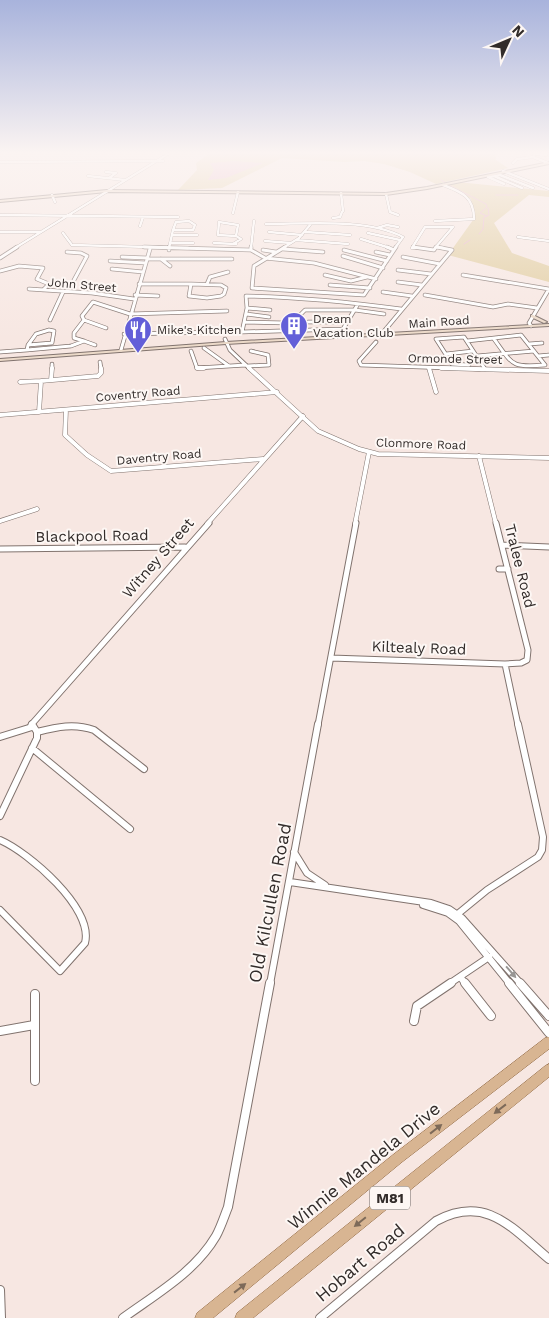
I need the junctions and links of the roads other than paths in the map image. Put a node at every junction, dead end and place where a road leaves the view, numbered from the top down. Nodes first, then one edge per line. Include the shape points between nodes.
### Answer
1 (49, 216) edge
2 (65, 216) junction
3 (341, 216) edge
4 (474, 216) edge
5 (142, 217) junction
6 (178, 217) dead end
7 (333, 218) dead end
8 (254, 221) dead end
9 (435, 221) dead end
10 (266, 224) dead end
11 (310, 225) junction
12 (140, 226) dead end
13 (376, 228) junction
14 (398, 228) dead end
15 (173, 230) junction
16 (0, 232) edge
17 (41, 232) junction
18 (63, 232) dead end
19 (269, 232) dead end
20 (306, 232) junction
21 (368, 233) dead end
22 (172, 235) junction
23 (197, 235) dead end
24 (302, 235) junction
25 (350, 235) dead end
26 (236, 236) junction
27 (518, 237) dead end
28 (241, 239) junction
29 (252, 239) junction
30 (361, 239) dead end
31 (296, 240) junction
32 (400, 240) junction
33 (265, 241) dead end
34 (549, 241) edge
35 (170, 243) junction
36 (194, 243) dead end
37 (214, 243) dead end
38 (292, 243) junction
39 (233, 244) junction
40 (243, 244) dead end
41 (348, 244) dead end
42 (72, 245) junction
43 (437, 247) junction
44 (150, 249) junction
45 (282, 249) junction
46 (169, 250) junction
47 (251, 250) junction
48 (263, 250) dead end
49 (344, 250) dead end
50 (394, 250) junction
51 (276, 252) junction
52 (323, 252) dead end
53 (376, 252) dead end
54 (390, 255) junction
55 (343, 256) dead end
56 (122, 257) dead end
57 (403, 257) dead end
58 (0, 258) edge
59 (265, 258) junction
60 (160, 259) junction
61 (232, 259) dead end
62 (147, 260) junction
63 (110, 261) dead end
64 (387, 262) junction
65 (440, 264) junction
66 (170, 266) dead end
67 (383, 268) junction
68 (112, 269) dead end
69 (398, 270) dead end
70 (0, 271) edge
71 (143, 272) junction
72 (228, 272) dead end
73 (431, 274) junction
74 (326, 275) dead end
75 (463, 275) dead end
76 (367, 277) junction
77 (376, 279) junction
78 (74, 280) dead end
79 (398, 282) dead end
80 (138, 284) junction
81 (191, 284) junction
82 (207, 284) junction
83 (422, 285) junction
84 (330, 286) dead end
85 (370, 288) junction
86 (29, 289) dead end
87 (549, 289) edge
88 (43, 290) junction
89 (63, 292) junction
90 (383, 292) dead end
91 (425, 295) dead end
92 (158, 296) dead end
93 (412, 296) junction
94 (135, 297) junction
95 (358, 304) junction
96 (247, 308) junction
97 (401, 308) junction
98 (537, 308) junction
99 (270, 310) dead end
100 (355, 310) junction
101 (227, 311) dead end
102 (130, 314) junction
103 (246, 314) junction
104 (301, 314) dead end
105 (384, 314) dead end
106 (532, 316) junction
107 (269, 317) dead end
108 (50, 320) dead end
109 (84, 320) junction
110 (245, 322) junction
111 (308, 322) dead end
112 (347, 322) junction
113 (286, 323) dead end
114 (548, 323) edge
115 (530, 324) junction
116 (106, 328) dead end
117 (222, 332) dead end
118 (124, 334) junction
119 (380, 334) junction
120 (494, 338) junction
121 (84, 341) junction
122 (225, 341) junction
123 (467, 341) junction
124 (376, 342) dead end
125 (542, 342) dead end
126 (529, 344) junction
127 (95, 345) dead end
128 (28, 347) junction
129 (121, 348) junction
130 (204, 348) dead end
131 (191, 351) dead end
132 (251, 351) dead end
133 (473, 351) junction
134 (534, 351) junction
135 (0, 352) edge
136 (446, 354) junction
137 (506, 354) junction
138 (549, 355) edge
139 (538, 356) junction
140 (0, 358) edge
141 (478, 358) junction
142 (100, 362) dead end
143 (52, 364) dead end
144 (469, 365) dead end
145 (229, 366) junction
146 (247, 366) junction
147 (429, 368) junction
148 (477, 369) junction
149 (485, 369) junction
150 (549, 371) edge
151 (51, 380) junction
152 (41, 381) junction
153 (20, 382) dead end
154 (277, 392) junction
155 (436, 392) dead end
156 (66, 410) junction
157 (39, 412) junction
158 (0, 414) edge
159 (302, 416) junction
160 (383, 454) junction
161 (479, 456) junction
162 (368, 457) junction
163 (549, 458) edge
164 (263, 459) junction
165 (37, 509) dead end
166 (0, 521) edge
167 (502, 545) junction
168 (185, 547) junction
169 (549, 547) edge
170 (68, 548) junction
171 (0, 549) edge
172 (66, 556) dead end
173 (499, 569) dead end
174 (508, 569) junction
175 (331, 658) junction
176 (506, 664) junction
177 (32, 727) junction
178 (37, 732) junction
179 (0, 737) edge
180 (32, 748) junction
181 (144, 769) dead end
182 (0, 816) edge
183 (130, 829) dead end
184 (0, 840) edge
185 (294, 852) junction
186 (290, 882) junction
187 (330, 887) junction
188 (0, 910) edge
189 (456, 916) junction
190 (489, 957) junction
191 (460, 977) junction
192 (35, 994) dead end
193 (491, 1016) dead end
194 (549, 1016) edge
195 (414, 1021) dead end
196 (34, 1026) junction
197 (0, 1031) edge
198 (549, 1033) edge
199 (549, 1042) edge
200 (549, 1070) edge
201 (544, 1079) edge
202 (35, 1081) dead end
203 (549, 1258) edge
204 (0, 1290) edge
205 (0, 1318) edge
206 (123, 1318) edge
207 (202, 1318) edge
208 (242, 1318) edge
209 (320, 1318) edge

1 - 2 street
2 - 5 street
2 - 17 street
3 - 7 street
4 - 9 street via 469,221
5 - 6 street
5 - 12 street
8 - 29 street
10 - 11 street
11 - 13 street
11 - 20 street
13 - 14 street via 387,225
13 - 32 street via 400,235 403,237
15 - 15 street via 178,221 195,225 194,230
15 - 22 street
16 - 17 street
17 - 58 street
18 - 42 street
19 - 24 street
20 - 24 street
20 - 25 street
21 - 32 street
22 - 23 street
22 - 35 street
24 - 31 street
26 - 26 street via 238,225 220,222 219,236
26 - 28 street
27 - 34 street
28 - 29 street
28 - 39 street
29 - 47 street
30 - 50 street
31 - 38 street
31 - 41 street
32 - 50 street
33 - 38 street
35 - 36 street
35 - 46 street
37 - 39 street
38 - 45 street
39 - 40 street
42 - 44 street
42 - 78 street via 66,253 80,252 87,256
43 - 43 street via 429,251 412,247 426,226 452,227
43 - 65 street via 452,250
44 - 46 street
44 - 62 street
45 - 51 street
45 - 52 street
46 - 47 street
47 - 59 street
48 - 51 street
49 - 64 street
50 - 54 street
51 - 59 street
53 - 54 street
54 - 64 street
55 - 67 street
56 - 62 street
57 - 65 street
59 - 76 street via 314,263
59 - 85 street via 254,266 251,287 254,289 359,296
60 - 61 street
60 - 62 street
60 - 66 street
62 - 63 street
62 - 71 street
64 - 67 street
65 - 73 street
67 - 77 street
68 - 71 street
69 - 73 street
70 - 88 street via 20,266 43,268 37,280 49,284
71 - 80 street
72 - 82 street via 210,277
73 - 83 street
74 - 76 street via 350,280
75 - 87 street
76 - 77 street
77 - 85 street
79 - 83 street
80 - 81 street
80 - 94 street
81 - 82 street
81 - 82 street via 191,297 224,294 224,286
83 - 93 street
84 - 85 street
86 - 88 street, John Street
87 - 98 street
88 - 89 street, John Street
89 - 94 street, John Street
89 - 108 street
90 - 93 street
91 - 98 street via 493,307 508,304
92 - 94 street, John Street
93 - 97 street
94 - 102 street
95 - 96 street via 246,296
95 - 97 street
95 - 100 street
96 - 99 street
96 - 103 street
97 - 119 street
98 - 106 street
100 - 104 street via 306,310
100 - 105 street
100 - 112 street
101 - 102 street
102 - 109 street via 92,302 82,316
102 - 118 street
103 - 107 street
103 - 110 street
106 - 114 street
106 - 115 street
109 - 116 street
109 - 121 street via 73,336
110 - 112 street via 242,332 342,329
110 - 113 street
111 - 112 street
114 - 115 street, Main Road
115 - 119 street, Main Road
117 - 118 street via 154,336
118 - 129 street
119 - 122 street, Main Road
120 - 123 street
120 - 126 street via 520,335
120 - 137 street
121 - 127 street
121 - 128 street via 72,346
122 - 129 street, Main Road
122 - 146 street
123 - 133 street
123 - 136 street via 463,336 437,339
124 - 147 street, Ormonde Street via 359,362 361,365
125 - 126 street
126 - 134 street
128 - 128 street via 30,338 40,332 54,331 52,343
128 - 135 street
129 - 140 street, Main Road
130 - 145 street
131 - 145 street via 197,368
132 - 146 street via 268,355 269,364
133 - 136 street
133 - 141 street
134 - 137 street
134 - 139 street
136 - 144 street via 453,364
137 - 139 street via 513,364 524,367 545,365
137 - 141 street
138 - 139 street
141 - 148 street
141 - 149 street
142 - 151 street via 98,376
143 - 151 street
145 - 146 street
146 - 154 street
147 - 148 street, Ormonde Street
147 - 155 street
148 - 149 street, Ormonde Street
149 - 150 street, Ormonde Street
151 - 152 street
152 - 153 street
152 - 157 street
154 - 156 street, Coventry Road
154 - 159 street
156 - 157 street, Coventry Road
156 - 164 street, Daventry Road via 65,435 111,471
157 - 158 street, Coventry Road
159 - 162 street, Clonmore Road via 321,432 359,449
159 - 164 street, Witney Street
160 - 161 street, Clonmore Road
160 - 162 street
160 - 162 street, Clonmore Road
161 - 163 street, Clonmore Road
161 - 167 street, Tralee Road
162 - 175 street, Old Kilcullen Road via 356,507
164 - 168 street, Witney Street
165 - 166 street
167 - 169 street
167 - 174 street, Tralee Road
168 - 170 street, Blackpool Road
168 - 177 street, Witney Street
170 - 171 street, Blackpool Road
170 - 172 street
173 - 174 street
174 - 176 street, Tralee Road via 528,655 524,663
175 - 176 street, Kiltealy Road
175 - 185 street, Old Kilcullen Road
176 - 189 street via 543,837 542,850 533,861 487,890
177 - 178 street
177 - 179 street
178 - 180 street
178 - 181 street via 67,725 85,726
180 - 182 street
180 - 183 street
184 - 188 street via 17,847 75,905 86,938 60,971
185 - 186 street, Old Kilcullen Road
185 - 187 street via 307,873
186 - 187 street
186 - 206 street, Old Kilcullen Road via 228,1207 216,1236 198,1259
187 - 189 street via 420,903
189 - 190 street
189 -> 194 street
190 - 191 street
190 - 198 street
191 - 193 street
191 - 195 street via 417,1006
192 - 196 street
196 - 197 street
196 - 202 street
207 -> 199 main road, Winnie Mandela Drive / M81 via 398,1158
200 - 201 main road, M81
201 -> 208 main road, M81
203 - 209 street, Hobart Road via 498,1218 477,1210 451,1212
204 - 205 street

